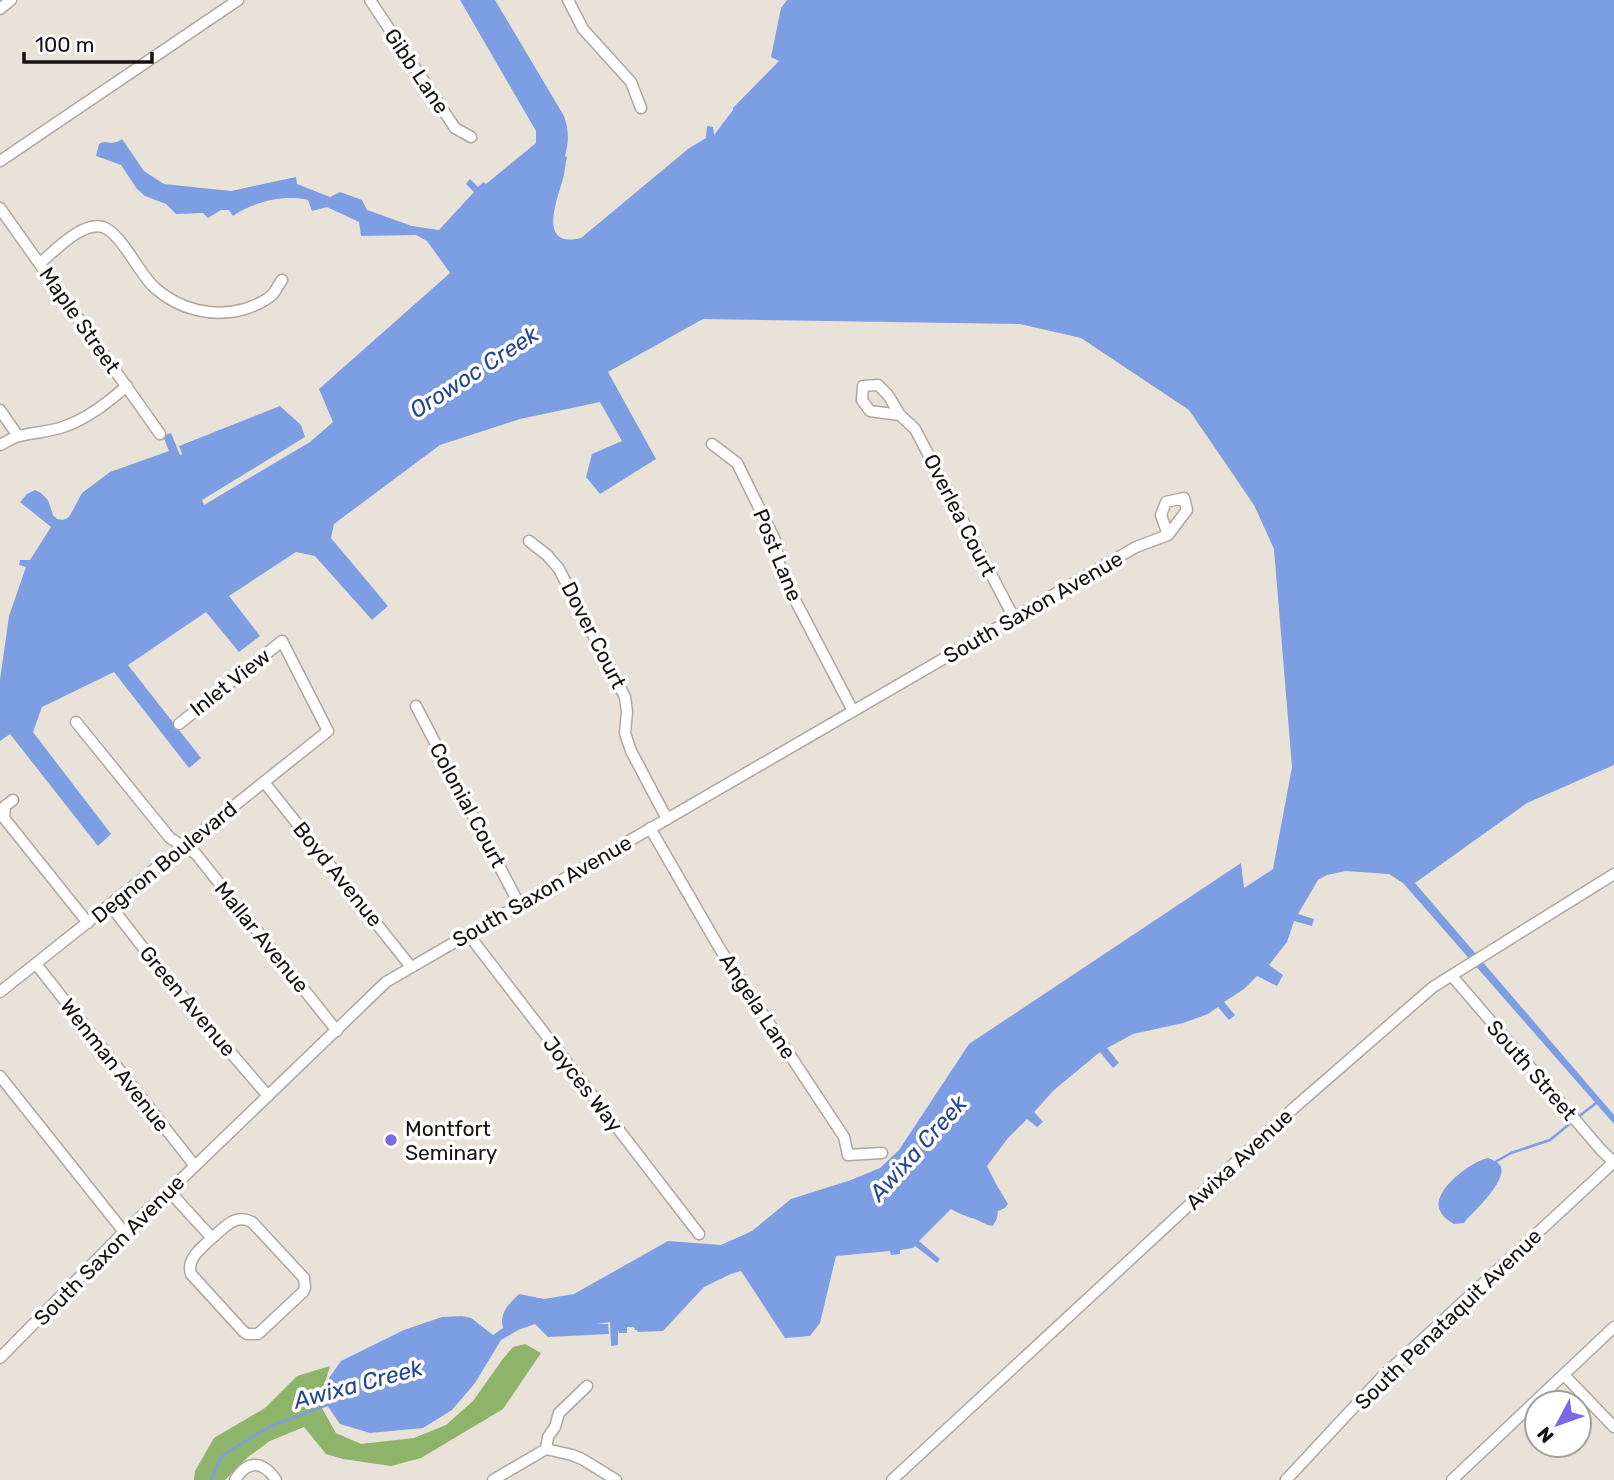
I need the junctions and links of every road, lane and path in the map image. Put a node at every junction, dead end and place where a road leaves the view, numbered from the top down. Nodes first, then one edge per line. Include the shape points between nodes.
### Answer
1 (11, 0) edge
2 (238, 0) edge
3 (370, 0) edge
4 (568, 0) edge
5 (0, 9) edge
6 (641, 108) dead end
7 (471, 136) dead end
8 (0, 161) edge
9 (0, 208) edge
10 (40, 263) junction
11 (282, 280) dead end
12 (127, 386) junction
13 (0, 410) edge
14 (900, 415) dead end
15 (160, 434) dead end
16 (18, 436) junction
17 (712, 443) dead end
18 (0, 445) edge
19 (1168, 535) dead end
20 (528, 541) dead end
21 (1013, 618) junction
22 (416, 706) dead end
23 (853, 711) junction
24 (76, 722) dead end
25 (179, 723) dead end
26 (328, 731) joint
27 (264, 782) junction
28 (13, 800) dead end
29 (667, 819) junction
30 (650, 828) junction
31 (184, 846) junction
32 (1614, 874) edge
33 (519, 904) junction
34 (110, 905) junction
35 (88, 923) junction
36 (468, 934) junction
37 (36, 964) junction
38 (411, 967) junction
39 (1457, 973) junction
40 (0, 992) edge
41 (337, 1031) junction
42 (0, 1076) edge
43 (268, 1096) junction
44 (882, 1153) dead end
45 (1614, 1162) edge
46 (195, 1166) junction
47 (169, 1191) junction
48 (124, 1232) junction
49 (699, 1234) dead end
50 (212, 1238) junction
51 (1614, 1327) edge
52 (0, 1358) edge
53 (1564, 1375) junction
54 (587, 1386) dead end
55 (1614, 1427) edge
56 (546, 1449) junction
57 (495, 1479) edge
58 (235, 1480) edge
59 (276, 1480) edge
60 (616, 1480) edge
61 (892, 1480) edge
62 (1286, 1480) edge
63 (1452, 1480) edge

1 - 5 street
2 - 8 street
3 - 7 street, Gibb Lane via 456,128
4 - 6 street via 583,29 631,82
9 - 10 street, Maple Street
10 - 11 street via 87,227 103,227 154,287 189,309 230,313 253,306 272,295
10 - 12 street, Maple Street
12 - 15 street, Maple Street
12 - 16 street via 64,427
13 - 16 street
14 - 21 street, Overlea Court via 915,429
16 - 18 street
17 - 23 street, Post Lane via 737,463 775,540 781,573
19 - 21 street, South Saxon Avenue via 1136,547
20 - 29 street, Dover Court via 559,569 625,697 625,733 631,751
21 - 23 street, South Saxon Avenue
22 - 33 street, Colonial Court
23 - 29 street, South Saxon Avenue
24 - 31 street, Mallar Avenue via 170,838
25 - 26 street, Inlet View via 282,641
26 - 27 street, Degnon Boulevard
27 - 31 street, Degnon Boulevard
27 - 38 street, Boyd Avenue
28 - 35 street via 5,806 4,818
29 - 30 street, South Saxon Avenue
30 - 33 street, South Saxon Avenue
30 - 44 street, Angela Lane via 720,949 844,1137 848,1155
31 - 34 street, Degnon Boulevard
31 - 41 street, Mallar Avenue via 196,854
32 - 39 street, Awixa Avenue
33 - 36 street, South Saxon Avenue
34 - 35 street, Degnon Boulevard
34 - 43 street, Green Avenue
35 - 37 street, Degnon Boulevard
36 - 38 street, South Saxon Avenue
36 - 49 street, Joyces Way
37 - 40 street, Degnon Boulevard
37 - 46 street, Wenman Avenue
38 - 41 street, South Saxon Avenue via 386,982
39 - 45 street, South Street
39 - 61 street, Awixa Avenue via 1433,987 1294,1107
41 - 43 street, South Saxon Avenue
42 - 48 street
43 - 46 street, South Saxon Avenue
45 - 62 street, South Penataquit Avenue via 1382,1377
46 - 47 street, South Saxon Avenue
47 - 48 street, South Saxon Avenue
47 - 50 street
48 - 52 street, South Saxon Avenue
50 - 50 street via 189,1263 191,1274 243,1331 258,1334 303,1292 304,1278 247,1219 234,1220
51 - 53 street
53 - 55 street
53 - 63 street
54 - 56 street via 559,1413
56 - 57 street
56 - 60 street via 582,1459
58 - 59 street via 243,1469 255,1465 270,1471

